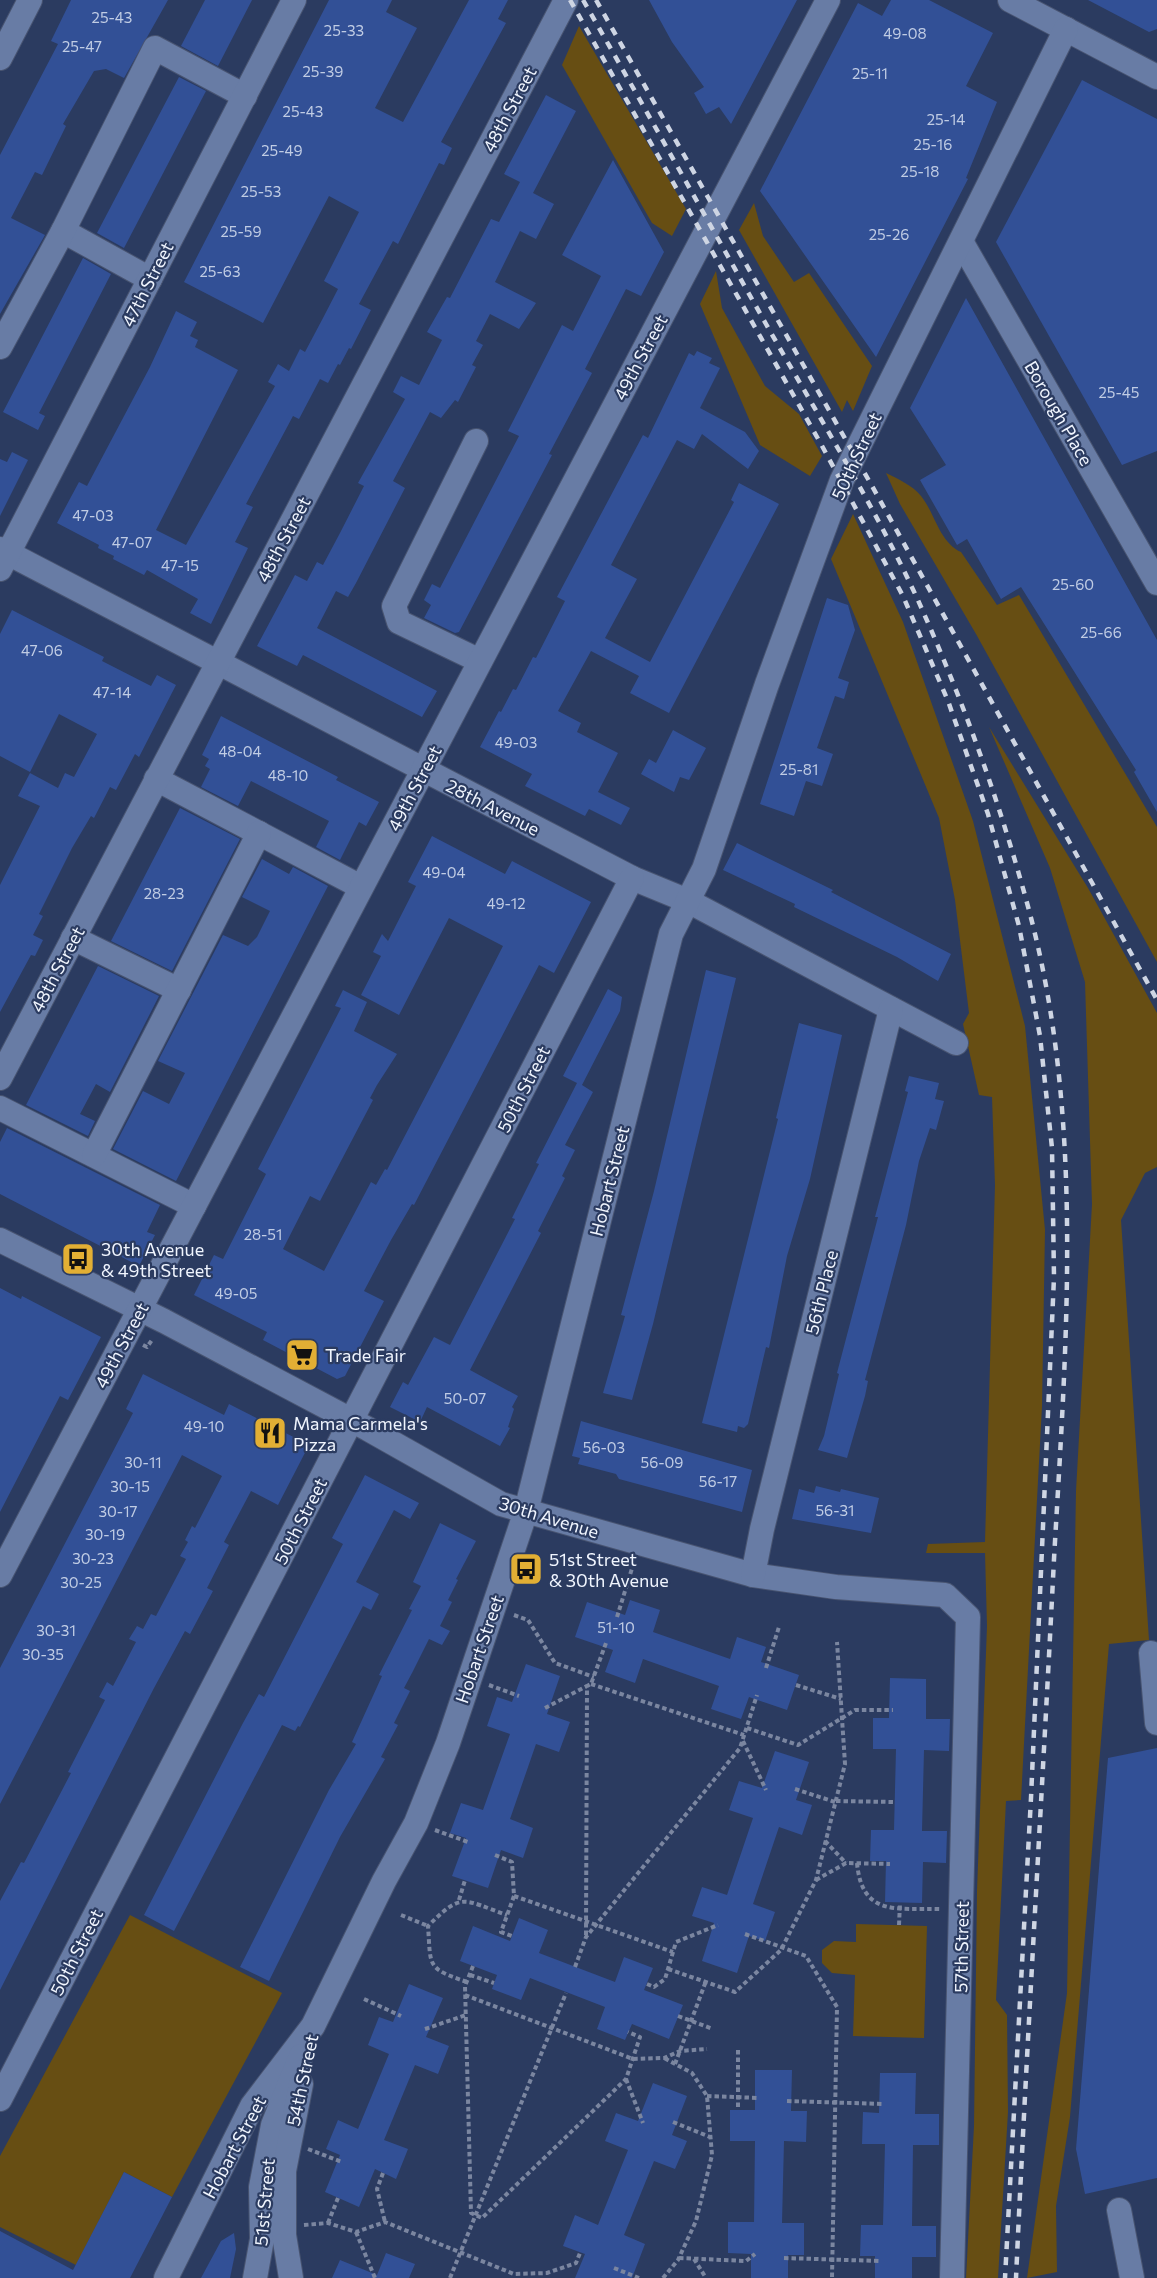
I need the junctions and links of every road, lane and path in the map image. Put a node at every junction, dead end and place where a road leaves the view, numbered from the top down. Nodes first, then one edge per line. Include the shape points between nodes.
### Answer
1 (30, 0) edge
2 (294, 0) edge
3 (566, 0) edge
4 (828, 0) edge
5 (1010, 0) edge
6 (1066, 29) junction
7 (0, 58) edge
8 (1157, 77) edge
9 (244, 96) junction
10 (63, 231) junction
11 (962, 243) junction
12 (150, 279) junction
13 (0, 347) edge
14 (476, 441) dead end
15 (3, 557) edge
16 (1157, 583) edge
17 (480, 661) junction
18 (217, 663) junction
19 (423, 771) junction
20 (156, 779) junction
21 (259, 833) junction
22 (632, 878) junction
23 (362, 887) junction
24 (688, 901) junction
25 (73, 938) junction
26 (179, 990) junction
27 (891, 1009) junction
28 (956, 1043) dead end
29 (0, 1078) edge
30 (0, 1108) edge
31 (94, 1155) junction
32 (194, 1206) junction
33 (0, 1240) edge
34 (140, 1310) junction
35 (152, 1340) dead end
36 (147, 1347) dead end
37 (352, 1420) junction
38 (526, 1511) junction
39 (639, 1544) junction
40 (0, 1575) edge
41 (753, 1575) junction
42 (514, 1615) dead end
43 (617, 1617) dead end
44 (968, 1617) joint
45 (779, 1626) dead end
46 (837, 1642) dead end
47 (606, 1643) dead end
48 (1151, 1653) dead end
49 (766, 1668) dead end
50 (594, 1677) junction
51 (489, 1685) dead end
52 (589, 1685) junction
53 (796, 1685) dead end
54 (756, 1695) dead end
55 (519, 1696) dead end
56 (841, 1700) junction
57 (545, 1708) dead end
58 (893, 1710) dead end
59 (842, 1718) junction
60 (1157, 1724) edge
61 (747, 1728) junction
62 (743, 1738) junction
63 (795, 1789) dead end
64 (766, 1790) dead end
65 (836, 1801) junction
66 (894, 1802) dead end
67 (434, 1829) dead end
68 (825, 1841) junction
69 (468, 1842) dead end
70 (495, 1855) dead end
71 (846, 1863) junction
72 (857, 1863) junction
73 (890, 1864) dead end
74 (816, 1880) junction
75 (465, 1881) dead end
76 (514, 1896) junction
77 (459, 1900) junction
78 (900, 1903) dead end
79 (900, 1908) junction
80 (950, 1910) dead end
81 (401, 1915) dead end
82 (507, 1915) junction
83 (587, 1921) junction
84 (596, 1925) junction
85 (718, 1925) dead end
86 (899, 1925) dead end
87 (428, 1926) junction
88 (745, 1934) dead end
89 (512, 1936) dead end
90 (586, 1936) junction
91 (782, 1948) junction
92 (673, 1952) junction
93 (473, 1965) dead end
94 (575, 1967) dead end
95 (668, 1969) junction
96 (470, 1975) junction
97 (706, 1981) junction
98 (467, 1982) junction
99 (494, 1983) dead end
100 (647, 1984) dead end
101 (566, 1993) dead end
102 (465, 1995) junction
103 (364, 2000) dead end
104 (466, 2015) junction
105 (401, 2016) dead end
106 (678, 2016) dead end
107 (691, 2021) junction
108 (313, 2026) junction
109 (552, 2028) junction
110 (426, 2029) dead end
111 (713, 2029) dead end
112 (628, 2032) dead end
113 (707, 2049) dead end
114 (738, 2050) dead end
115 (680, 2051) junction
116 (664, 2058) junction
117 (633, 2059) junction
118 (675, 2064) junction
119 (626, 2079) junction
120 (707, 2096) junction
121 (739, 2097) junction
122 (759, 2098) dead end
123 (0, 2099) edge
124 (787, 2101) dead end
125 (835, 2102) junction
126 (883, 2104) dead end
127 (738, 2110) dead end
128 (673, 2122) dead end
129 (643, 2124) dead end
130 (710, 2137) junction
131 (307, 2149) dead end
132 (342, 2162) dead end
133 (383, 2173) dead end
134 (338, 2198) dead end
135 (1119, 2210) dead end
136 (476, 2215) junction
137 (385, 2222) junction
138 (328, 2223) junction
139 (301, 2226) dead end
140 (356, 2232) junction
141 (461, 2252) junction
142 (580, 2253) dead end
143 (755, 2254) dead end
144 (679, 2258) junction
145 (784, 2258) dead end
146 (693, 2259) junction
147 (832, 2259) junction
148 (879, 2261) dead end
149 (614, 2268) dead end
150 (547, 2273) junction
151 (166, 2278) edge
152 (255, 2278) edge
153 (291, 2278) edge
154 (375, 2278) edge
155 (450, 2278) edge
156 (545, 2278) edge
157 (639, 2278) edge
158 (663, 2278) edge
159 (706, 2278) edge
160 (832, 2278) edge
161 (952, 2278) edge
162 (1132, 2278) edge

1 - 7 street
2 - 9 street, 47th Street
3 - 18 street, 48th Street
4 - 17 street, 49th Street
5 - 6 street
6 - 8 street
6 - 11 street, 50th Street
9 - 10 street via 155,48
9 - 12 street, 47th Street
10 - 12 street
10 - 13 street
11 - 16 street, Borough Place
11 - 24 street, 50th Street via 842,480 704,869
12 - 15 street, 47th Street
14 - 17 street via 394,606 399,622
15 - 18 street, 28th Avenue
17 - 19 street, 49th Street
18 - 19 street, 28th Avenue
18 - 20 street, 48th Street
19 - 22 street, 28th Avenue
19 - 23 street, 49th Street
20 - 21 street
20 - 25 street, 48th Street
21 - 23 street
21 - 26 street
22 - 24 street, 28th Avenue
22 - 37 street, 50th Street
23 - 32 street, 49th Street
24 - 27 street, 28th Avenue
24 - 38 street, Hobart Street via 671,934
25 - 26 street
25 - 29 street, 48th Street
26 - 31 street
27 - 28 street, 28th Avenue
27 - 41 street, 56th Place
30 - 31 street
31 - 32 street
32 - 34 street, 49th Street
33 - 34 street, 30th Avenue
34 - 37 street, 30th Avenue
34 - 40 street, 49th Street
35 - 36 path
37 - 38 street, 30th Avenue via 501,1504
37 - 123 street, 50th Street
38 - 39 street, 30th Avenue
38 - 108 street, Hobart Street via 448,1743 416,1823
39 - 41 street, 30th Avenue
39 - 43 path
41 - 44 street, 30th Avenue via 836,1587 945,1595
42 - 50 path via 528,1620 555,1663
44 - 161 street, 57th Street
45 - 49 path
46 - 56 path
47 - 50 path
48 - 60 street
50 - 52 path
51 - 55 path
52 - 57 path
52 - 62 path
52 - 83 path
53 - 56 path
54 - 61 path
56 - 59 path
58 - 59 path via 855,1710
59 - 61 path via 798,1745
59 - 65 path via 845,1764
61 - 62 path
62 - 64 path
62 - 84 path via 740,1748
63 - 65 path
65 - 66 path
65 - 68 path
67 - 69 path
68 - 71 path
68 - 74 path
70 - 76 path via 512,1862
71 - 72 path
71 - 74 path
72 - 73 path
72 - 79 path via 859,1885 869,1897 886,1908
74 - 91 path
75 - 77 path
76 - 82 path
76 - 83 path
77 - 82 path
77 - 87 path
78 - 79 path
79 - 80 path
79 - 86 path
81 - 87 path
82 - 89 path via 501,1932
83 - 84 path
83 - 90 path
84 - 90 path
84 - 92 path
85 - 92 path via 676,1942
87 - 98 path via 430,1963 438,1972
88 - 91 path
90 - 94 path
91 - 97 path via 735,1992
91 - 125 path via 806,1956 837,2007
92 - 95 path
93 - 96 path
95 - 97 path
95 - 100 path via 660,1983 654,1987
96 - 98 path
96 - 99 path
97 - 107 path
98 - 102 path
101 - 109 path
102 - 104 path
102 - 109 path
103 - 105 path
104 - 110 path
104 - 136 path via 471,2214
106 - 107 path
107 - 111 path
107 - 115 path
108 - 151 street, Hobart Street via 252,2106
108 - 152 street, 51st Street via 273,2125 261,2187 262,2239
108 - 153 street, 54th Street via 284,2171 284,2235
109 - 117 path
109 - 136 path
112 - 117 path via 640,2037
113 - 115 path
114 - 121 path
115 - 116 path
115 - 118 path
116 - 117 path
116 - 118 path
117 - 119 path
118 - 120 path via 692,2073
119 - 129 path
119 - 136 path via 482,2218
120 - 121 path
120 - 130 path
121 - 122 path
121 - 127 path
124 - 125 path
125 - 126 path
125 - 147 path
128 - 130 path
130 - 144 path via 712,2155 696,2220
131 - 132 path
133 - 137 path via 377,2189
134 - 138 path
135 - 162 street
136 - 141 path
137 - 140 path
137 - 141 path
138 - 139 path
138 - 140 path
140 - 154 path
141 - 150 path via 514,2274
141 - 155 path
142 - 150 path via 576,2263
143 - 146 path via 746,2261
144 - 146 path
144 - 158 path
145 - 147 path
146 - 159 path
147 - 148 path
147 - 160 path
149 - 157 path
150 - 156 path

